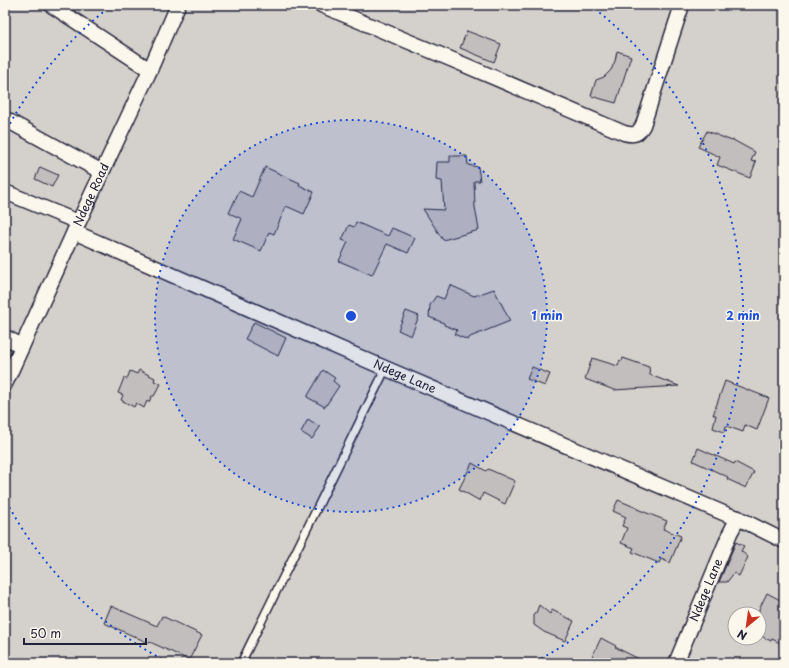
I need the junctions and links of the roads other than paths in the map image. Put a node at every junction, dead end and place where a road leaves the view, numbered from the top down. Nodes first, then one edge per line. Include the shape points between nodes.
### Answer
1 (51, 5) edge
2 (178, 5) edge
3 (322, 5) edge
4 (682, 5) edge
5 (150, 70) junction
6 (5, 119) edge
7 (102, 172) junction
8 (5, 192) edge
9 (76, 227) junction
10 (5, 337) edge
11 (22, 346) junction
12 (386, 368) junction
13 (5, 384) edge
14 (738, 518) junction
15 (784, 541) edge
16 (241, 663) edge
17 (676, 663) edge

1 - 5 street
2 - 5 street, Ndege Road
3 - 4 street via 632,135 639,132 643,125
5 - 7 street, Ndege Road
6 - 7 street
7 - 9 street, Ndege Road
8 - 9 street, Ndege Lane
9 - 11 street, Ndege Road
9 - 12 street, Ndege Lane
10 - 11 street
11 - 13 street, Ndege Road
12 - 14 street, Ndege Lane
12 - 16 lane
14 - 15 street, Ndege Lane
14 - 17 street, Ndege Lane

